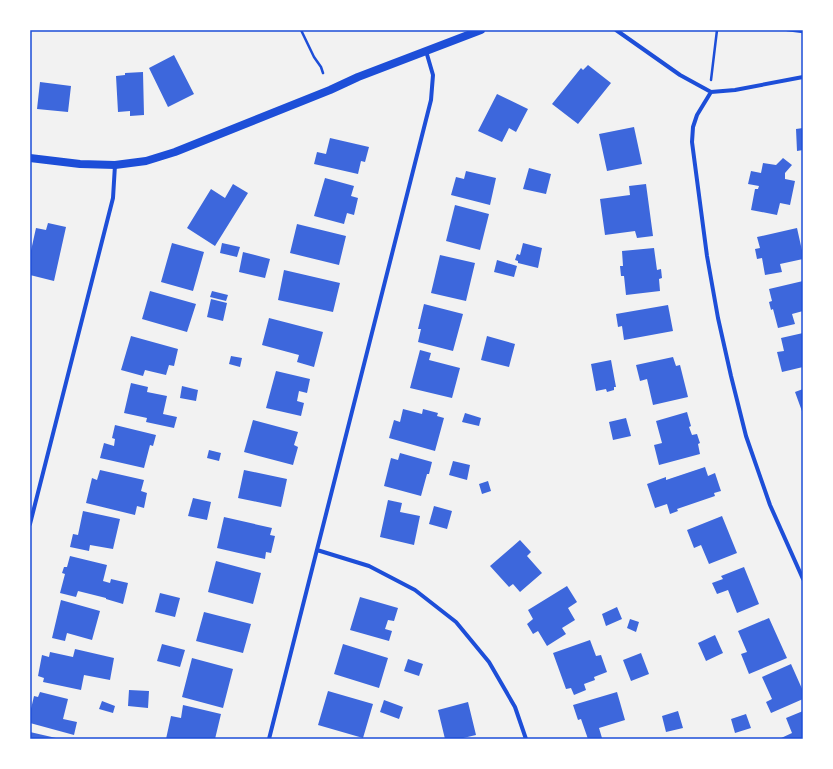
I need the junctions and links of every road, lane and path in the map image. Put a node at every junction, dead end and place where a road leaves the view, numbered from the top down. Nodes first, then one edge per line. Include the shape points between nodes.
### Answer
1 (301, 30) edge
2 (481, 30) edge
3 (616, 30) edge
4 (717, 30) edge
5 (787, 30) edge
6 (803, 32) edge
7 (426, 51) junction
8 (323, 73) dead end
9 (803, 77) edge
10 (711, 92) junction
11 (30, 158) edge
12 (115, 165) junction
13 (30, 524) edge
14 (317, 550) junction
15 (803, 579) edge
16 (269, 739) edge
17 (526, 739) edge

1 - 8 path
2 - 7 main road
3 - 10 street via 680,75
4 - 10 path
5 - 6 path
7 - 12 main road via 175,152 146,161
7 - 14 street via 433,75 431,100
9 - 10 street
10 - 15 street via 697,115 692,142 718,318 746,436 770,505
11 - 12 main road
12 - 13 street via 113,198
14 - 16 street
14 - 17 street via 369,566 415,590 456,622 489,662 515,707

